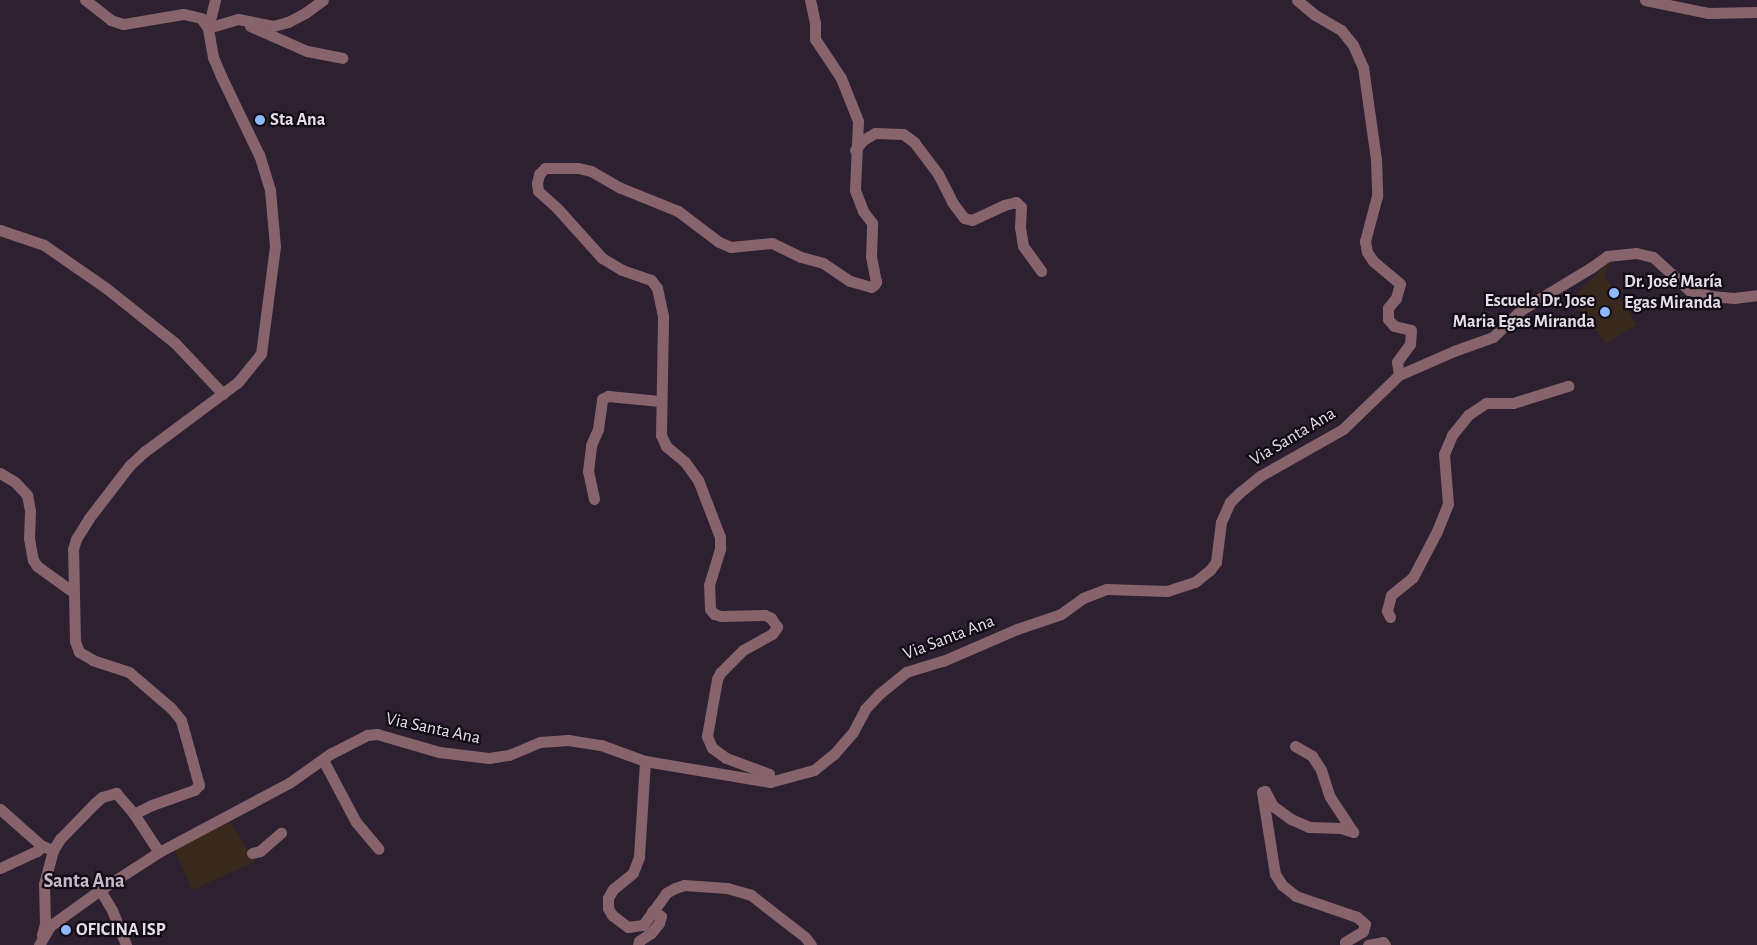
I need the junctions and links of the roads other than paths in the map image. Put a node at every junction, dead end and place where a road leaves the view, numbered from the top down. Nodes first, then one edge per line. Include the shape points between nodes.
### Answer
1 (85, 0) edge
2 (215, 0) edge
3 (323, 0) edge
4 (810, 0) edge
5 (1297, 0) edge
6 (1645, 0) edge
7 (1757, 12) edge
8 (238, 19) junction
9 (208, 28) junction
10 (342, 58) dead end
11 (855, 150) junction
12 (0, 230) edge
13 (1041, 271) dead end
14 (1757, 295) edge
15 (1399, 375) junction
16 (1568, 386) dead end
17 (223, 394) junction
18 (660, 401) junction
19 (0, 473) edge
20 (594, 499) dead end
21 (73, 592) junction
22 (1390, 617) dead end
23 (1295, 746) dead end
24 (323, 760) junction
25 (645, 761) junction
26 (770, 782) junction
27 (0, 808) edge
28 (134, 814) junction
29 (281, 833) dead end
30 (42, 846) junction
31 (379, 849) dead end
32 (53, 850) junction
33 (159, 852) junction
34 (252, 853) dead end
35 (0, 868) edge
36 (100, 890) junction
37 (652, 911) junction
38 (40, 943) edge
39 (126, 945) edge
40 (638, 945) edge
41 (811, 945) edge
42 (1346, 945) edge
43 (1368, 945) edge
44 (1385, 945) edge

1 - 9 street via 111,20 123,24 192,14 201,18
2 - 9 street
3 - 8 street via 288,22 273,26
4 - 11 street via 815,23 814,39 841,78 856,114
5 - 15 street via 1341,30 1353,45 1363,67 1378,196 1365,241 1373,261 1400,284 1396,298 1388,308 1388,319 1394,326 1411,330 1410,344 1397,362
6 - 7 street via 1700,12
8 - 9 street
8 - 10 street via 307,51
9 - 17 street via 213,57 246,124 270,190 275,246 261,354 238,382
11 - 13 street via 875,133 904,134 933,167 964,218 977,218 1016,202 1021,207 1023,246
11 - 18 street via 855,190 863,211 872,222 871,257 876,282 871,287 850,281 823,263 772,243 731,247 719,242 678,211 621,188 591,171 546,168 539,174 538,191 602,258 622,270 651,280 657,288 663,316
12 - 17 street via 44,245 106,288 175,343
14 - 15 street, Via Santa Ana via 1711,296 1689,290 1653,257 1636,253 1607,256 1521,310 1493,337
15 - 26 street, Via Santa Ana via 1343,429 1260,476 1230,502 1221,522 1216,562 1194,582 1167,591 1107,589 1083,598 1061,614 943,661 906,672 864,709 853,732 822,766
16 - 22 street via 1513,403 1486,403 1468,415 1452,435 1444,454 1448,504 1413,577 1391,596 1387,611
17 - 21 street via 144,452 89,518 73,549
18 - 20 street via 615,396 602,398 588,471
18 - 26 street via 661,435 666,446 685,462 698,480 720,537 709,585 710,609 721,616 765,615 777,627 772,634 743,650 720,673 707,736 712,748 726,758 769,774
19 - 21 street via 27,495 33,560
21 - 28 street via 75,641 79,652 129,672 171,708 181,720 189,742 199,785 194,790
23 - 42 street via 1312,756 1321,770 1330,797 1354,832 1341,828 1310,827 1273,806 1265,791 1262,792 1275,874 1296,896 1356,917 1365,924 1363,931 1345,942
24 - 25 street, Via Santa Ana via 357,739 377,734 473,758 508,755 556,739 601,745
24 - 31 street via 356,822
24 - 33 street, Via Santa Ana via 289,783
25 - 26 street, Via Santa Ana
25 - 37 street via 639,857 633,873 612,889 608,908 628,927 642,925
27 - 30 street
28 - 32 street via 116,793 102,798 72,825
28 - 33 street
29 - 34 street via 260,851
30 - 32 street
30 - 35 street
32 - 38 street via 44,884 45,924
33 - 36 street, Via Santa Ana
36 - 38 street, Via Santa Ana via 50,926
36 - 39 street
37 - 40 street via 661,916 659,923
37 - 41 street via 674,888 684,885 727,888 751,894
43 - 44 street via 1383,942

